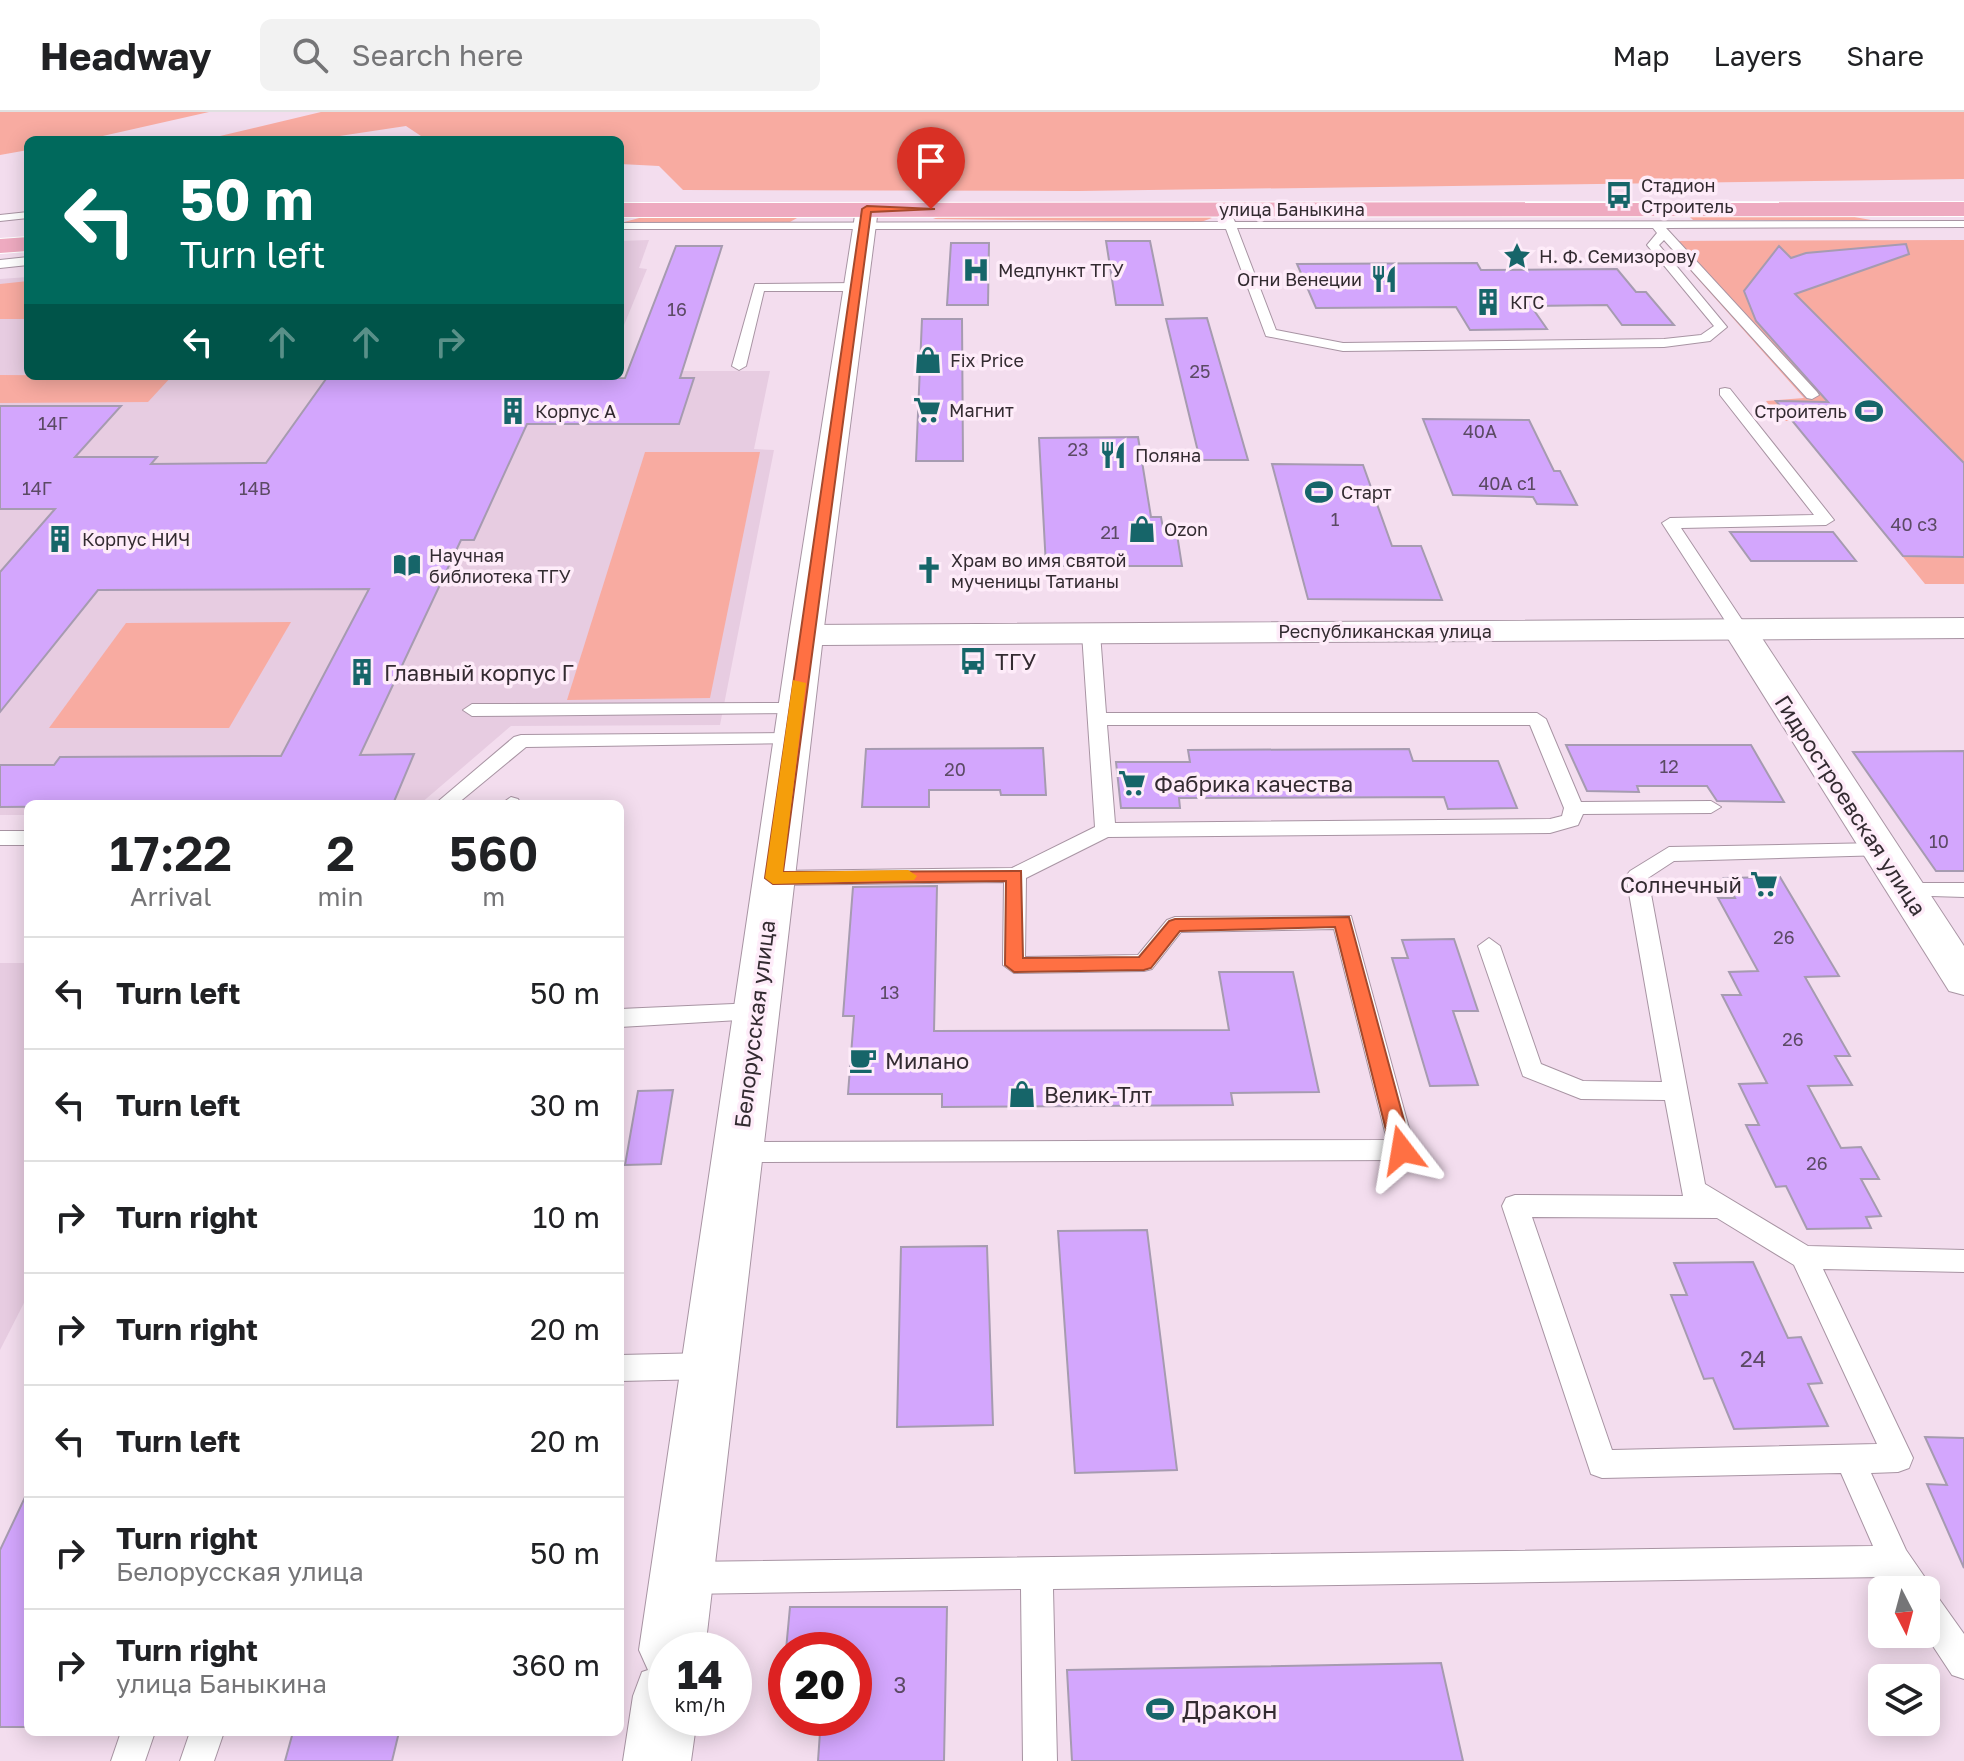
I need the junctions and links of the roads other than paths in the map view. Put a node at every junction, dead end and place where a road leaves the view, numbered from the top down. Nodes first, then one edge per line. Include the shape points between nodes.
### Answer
1 (1964, 209) edge
2 (624, 210) edge
3 (24, 215) edge
4 (1227, 216) junction
5 (0, 218) edge
6 (866, 218) junction
7 (1654, 222) junction
8 (1964, 224) edge
9 (624, 226) edge
10 (24, 244) edge
11 (0, 246) edge
12 (24, 261) edge
13 (0, 264) edge
14 (856, 287) junction
15 (739, 366) dead end
16 (1725, 392) dead end
17 (1812, 395) dead end
18 (1964, 628) edge
19 (1739, 629) junction
20 (1091, 633) junction
21 (806, 635) junction
22 (472, 710) dead end
23 (1098, 719) junction
24 (793, 724) junction
25 (450, 800) edge
26 (1711, 807) dead end
27 (1574, 808) junction
28 (1105, 830) junction
29 (0, 838) edge
30 (24, 838) edge
31 (1879, 850) junction
32 (1015, 875) junction
33 (773, 878) junction
34 (1907, 890) junction
35 (1964, 890) edge
36 (1489, 946) dead end
37 (1964, 980) edge
38 (756, 1011) junction
39 (624, 1018) edge
40 (1675, 1091) junction
41 (738, 1152) junction
42 (1722, 1207) junction
43 (1804, 1257) junction
44 (1964, 1261) edge
45 (708, 1366) junction
46 (624, 1368) edge
47 (1850, 1459) junction
48 (1895, 1561) junction
49 (1037, 1571) junction
50 (1905, 1576) edge
51 (682, 1578) junction
52 (1940, 1628) edge
53 (674, 1632) edge
54 (1964, 1663) edge
55 (137, 1736) edge
56 (206, 1736) edge
57 (660, 1736) edge
58 (128, 1761) edge
59 (197, 1761) edge
60 (657, 1761) edge
61 (1040, 1761) edge

1 - 7 main road, улица Баныкина
2 - 6 main road, улица Баныкина
3 - 5 lane
4 - 6 main road, улица Баныкина
4 - 7 main road, улица Баныкина
4 - 7 lane via 1271,333 1343,347 1705,338 1721,327 1653,245
6 - 9 lane
6 - 14 street, Белорусская улица
7 - 8 lane
7 - 17 lane
10 - 11 main road
12 - 13 lane
14 - 15 lane via 759,287
14 - 21 street, Белорусская улица
16 - 19 lane via 1826,520 1670,523
18 - 19 street, Республиканская улица
19 - 20 street, Республиканская улица
19 - 31 street, Гидростроевская улица
20 - 21 street, Республиканская улица
20 - 23 lane
21 - 24 street, Белорусская улица
22 - 24 lane
23 - 27 lane via 1537,719
23 - 28 lane
24 - 25 lane via 521,741
24 - 33 street, Белорусская улица
26 - 27 lane
27 - 28 lane via 1571,820 1550,826
28 - 32 lane
29 - 30 lane
31 - 34 street, Гидростроевская улица
31 - 40 lane via 1669,854 1637,876
32 - 33 lane
32 - 41 lane via 1014,965 1144,963 1175,925 1343,921 1402,1150
33 - 38 street, Белорусская улица
34 - 35 lane
34 - 37 street, Гидростроевская улица
36 - 40 lane via 1531,1070 1581,1090
38 - 39 lane
38 - 41 street, Белорусская улица
40 - 42 lane via 1693,1190
41 - 45 street, Белорусская улица
42 - 43 lane
42 - 47 lane via 1515,1206 1602,1464
43 - 44 lane
43 - 47 lane via 1898,1458
45 - 46 lane
45 - 51 street, Белорусская улица
47 - 48 lane
48 - 49 lane
48 - 50 lane
49 - 51 lane
49 - 61 lane
51 - 53 street, Белорусская улица
52 - 54 lane
55 - 58 lane
56 - 59 lane
57 - 60 street

